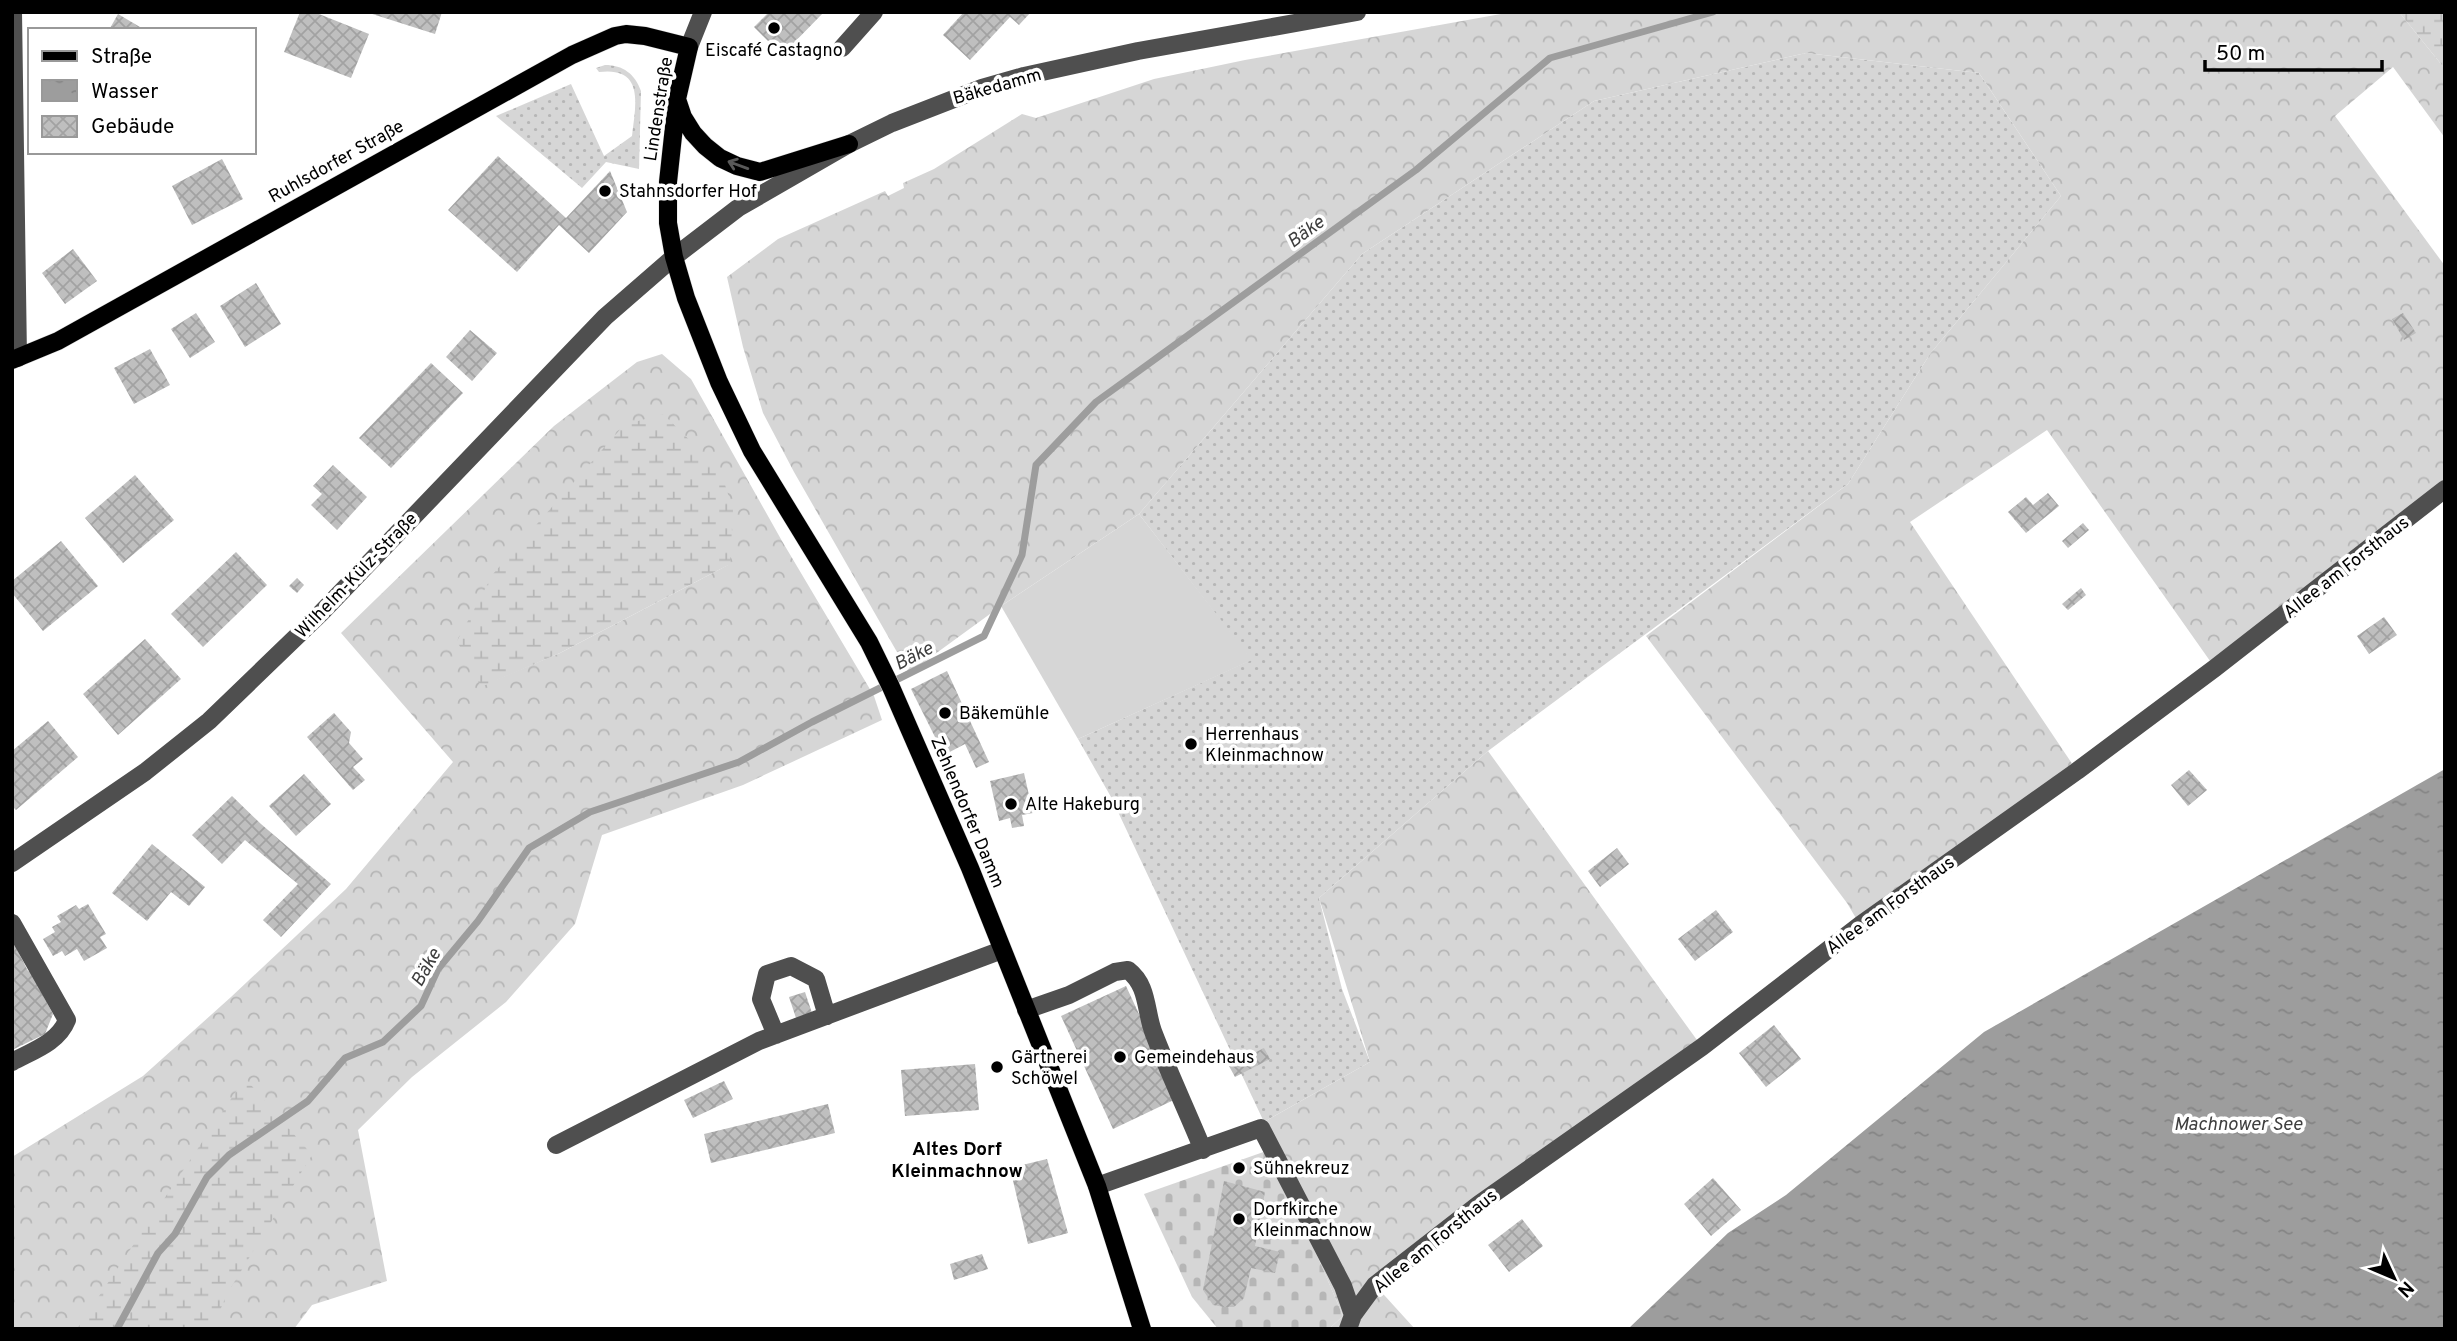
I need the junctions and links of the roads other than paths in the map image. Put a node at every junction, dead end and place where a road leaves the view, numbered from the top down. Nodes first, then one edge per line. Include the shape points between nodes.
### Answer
1 (13, 12) edge
2 (703, 12) edge
3 (874, 12) edge
4 (1357, 12) edge
5 (690, 47) junction
6 (842, 48) dead end
7 (677, 99) junction
8 (849, 144) junction
9 (14, 223) edge
10 (674, 257) junction
11 (15, 359) edge
12 (2445, 489) edge
13 (12, 863) edge
14 (12, 923) edge
15 (1002, 950) junction
16 (1026, 1010) junction
17 (827, 1016) junction
18 (776, 1035) junction
19 (12, 1062) edge
20 (556, 1145) dead end
21 (1203, 1150) junction
22 (1097, 1186) junction
23 (1351, 1322) edge
24 (1142, 1329) edge

1 - 9 street
2 - 5 street, Lindenstraße
3 - 6 street
4 - 8 street, Bäkedamm via 1024,76 944,102
5 - 7 main road, Lindenstraße
5 - 11 main road, Ruhlsdorfer Straße via 626,34 583,50 58,341
8 -> 7 main road via 760,172 737,166 720,158 693,133
7 - 10 main road, Lindenstraße via 668,182
8 - 10 street, Bäkedamm via 738,208
9 - 11 street
10 - 13 street, Wilhelm-Külz-Straße via 605,317 321,612 209,721 145,772
10 - 15 main road, Zehlendorfer Damm via 719,382 752,451 869,642
12 - 23 street, Allee am Forsthaus via 2099,755 1860,925 1702,1047 1479,1204 1375,1284
14 - 19 street via 67,1020 54,1039
15 - 16 main road, Zehlendorfer Damm
15 - 17 street
16 - 21 street via 1115,972 1128,970 1136,975 1152,1031
16 - 22 main road, Zehlendorfer Damm
17 - 18 street
17 - 18 street via 816,979 791,966 767,974 761,999
18 - 20 street
21 - 22 street
21 - 23 street via 1261,1128 1343,1286
22 - 24 main road, Zehlendorfer Damm

